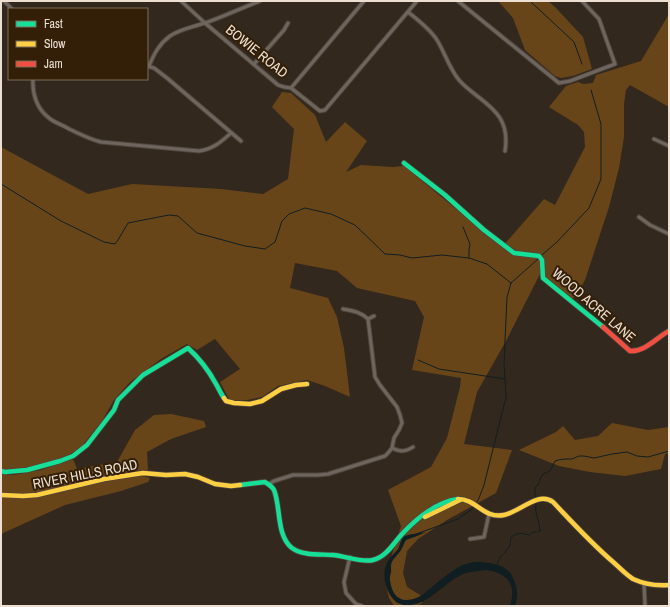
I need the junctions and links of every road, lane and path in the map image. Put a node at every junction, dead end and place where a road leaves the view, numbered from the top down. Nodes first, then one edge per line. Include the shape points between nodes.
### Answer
1 (181, 1) edge
2 (260, 1) edge
3 (364, 1) edge
4 (418, 1) edge
5 (458, 1) edge
6 (582, 1) edge
7 (408, 12) junction
8 (205, 23) junction
9 (288, 23) dead end
10 (254, 64) junction
11 (148, 66) edge
12 (33, 80) edge
13 (291, 88) junction
14 (231, 133) junction
15 (654, 139) dead end
16 (241, 141) dead end
17 (669, 146) edge
18 (505, 151) dead end
19 (404, 163) dead end
20 (639, 217) dead end
21 (669, 234) edge
22 (344, 309) dead end
23 (374, 316) dead end
24 (368, 319) junction
25 (669, 331) edge
26 (307, 384) dead end
27 (413, 447) dead end
28 (392, 448) junction
29 (1, 471) edge
30 (269, 484) junction
31 (1, 495) edge
32 (489, 514) junction
33 (470, 539) dead end
34 (350, 557) junction
35 (644, 583) junction
36 (669, 585) edge
37 (362, 606) edge
38 (645, 606) edge

1 - 8 street, BOWIE ROAD
2 - 8 street
3 - 13 street
4 - 7 street
5 - 6 street via 559,83 615,64 599,19
7 - 13 street, BOWIE ROAD via 325,110 320,111
7 - 18 street via 435,37 449,66 461,82 492,108 499,118 505,132
8 - 10 street, BOWIE ROAD
8 - 11 street via 181,30 171,36 162,43
9 - 10 street
10 - 13 street, BOWIE ROAD via 278,85
11 - 14 street via 167,78
12 - 14 street via 35,97 45,115 88,138 101,142 199,151 218,145
14 - 16 street
15 - 17 street
19 - 25 street, WOOD ACRE LANE via 514,253 539,256 542,260 542,278 630,351 635,352 645,347
20 - 21 street
22 - 24 street via 363,314
23 - 24 street
24 - 28 street via 375,378 397,407 401,419 401,426
26 - 29 street via 281,390 262,401 250,404 226,401 199,358 188,348 143,375 118,400 114,410 87,446 73,456 27,470
27 - 28 street via 403,451
28 - 30 street via 385,456 334,473 293,475
30 - 31 street, RIVER HILLS ROAD via 262,482 222,485 186,474 137,473 104,478 37,495
30 - 34 street via 275,493 282,532 292,549 304,553
32 - 33 street via 484,537
32 - 34 street via 473,502 462,499 418,520 405,530 382,556 368,560
32 - 35 street via 497,516 510,513 539,498 550,500 598,550 633,579
34 - 37 street via 344,582 346,593 356,604
35 - 36 street
35 - 38 street

